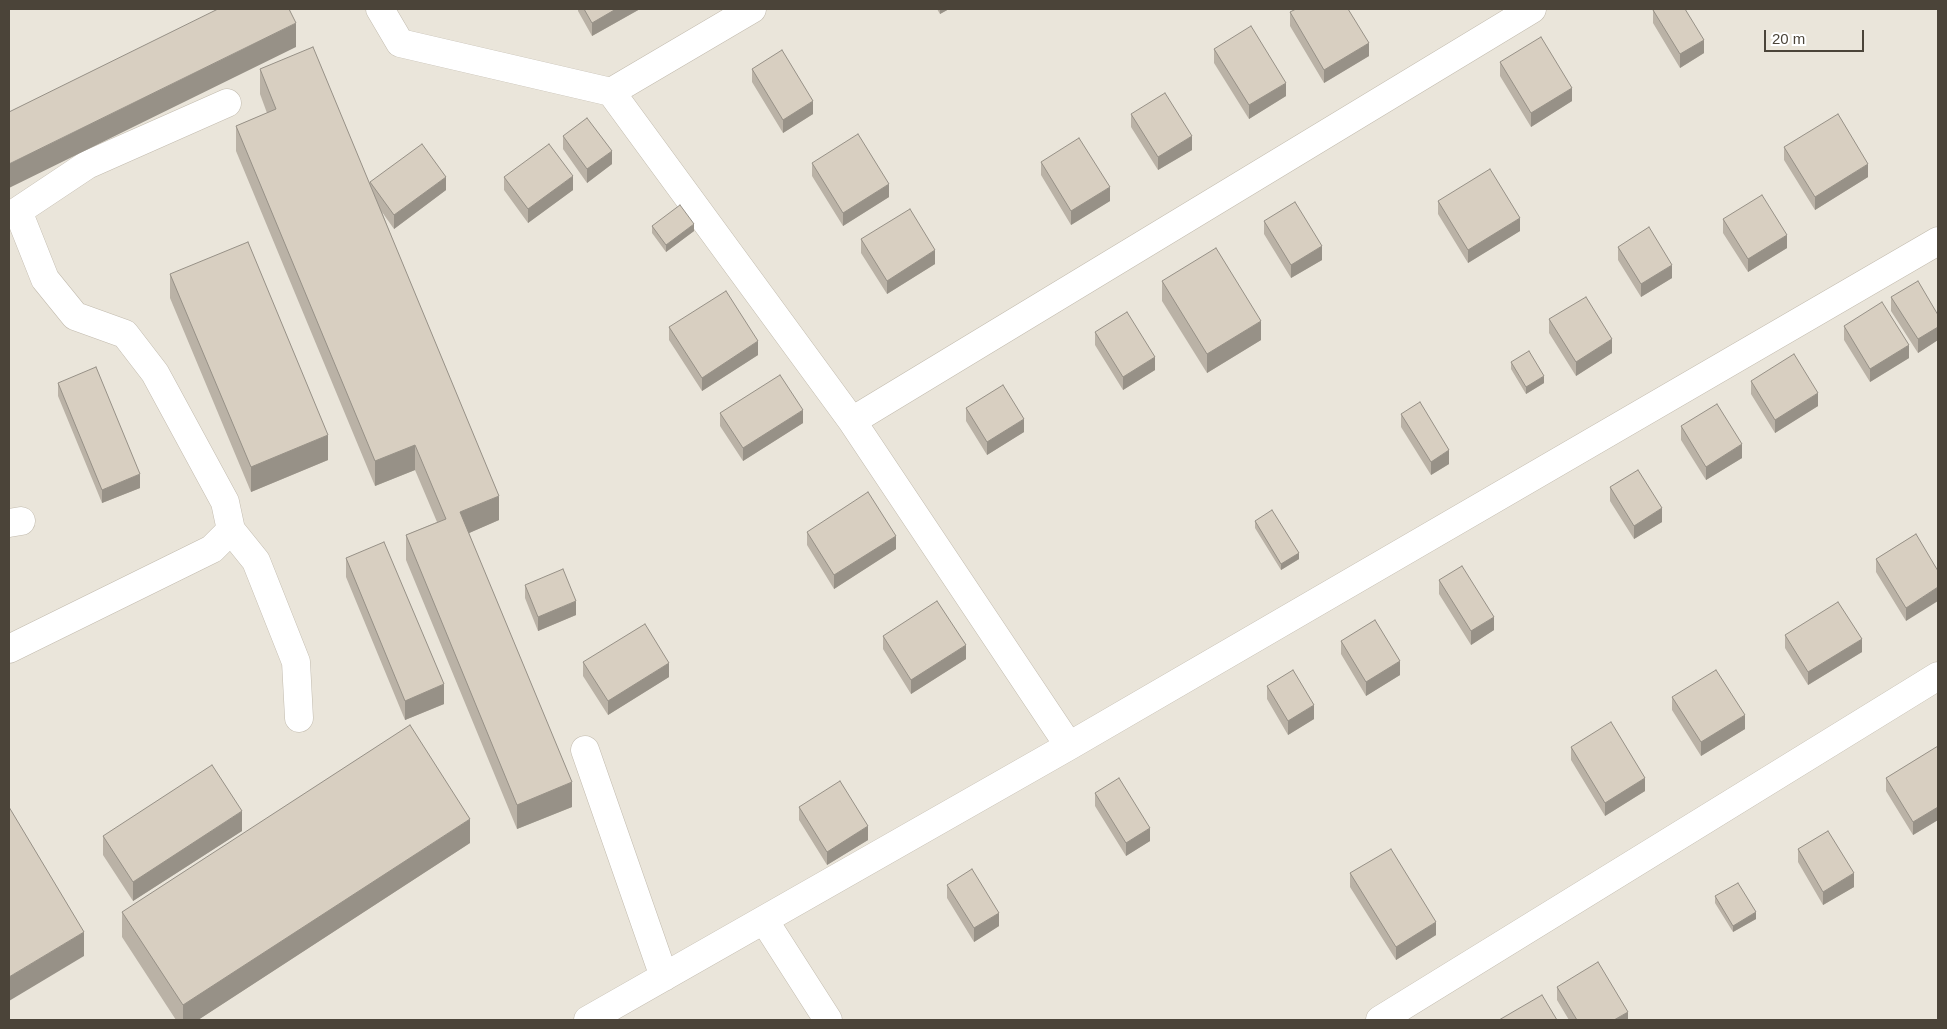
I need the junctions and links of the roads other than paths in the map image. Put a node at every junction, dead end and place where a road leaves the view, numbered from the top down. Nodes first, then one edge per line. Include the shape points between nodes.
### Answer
1 (380, 9) edge
2 (752, 9) edge
3 (1532, 9) edge
4 (611, 92) junction
5 (227, 104) dead end
6 (1938, 241) edge
7 (852, 421) junction
8 (231, 530) junction
9 (9, 649) edge
10 (1938, 676) edge
11 (299, 718) dead end
12 (1069, 746) junction
13 (585, 750) dead end
14 (764, 920) junction
15 (664, 977) junction
16 (588, 1020) edge
17 (828, 1020) edge
18 (1380, 1020) edge

1 - 4 street via 400,43
2 - 4 street
3 - 7 street
4 - 7 street
5 - 8 street via 88,165 18,211 45,279 75,316 125,334 154,373 225,502
6 - 12 street
7 - 12 street
8 - 9 street via 212,549
8 - 11 street via 256,560 296,662
10 - 18 street
12 - 14 street
13 - 15 street
14 - 15 street
14 - 17 street
15 - 16 street

